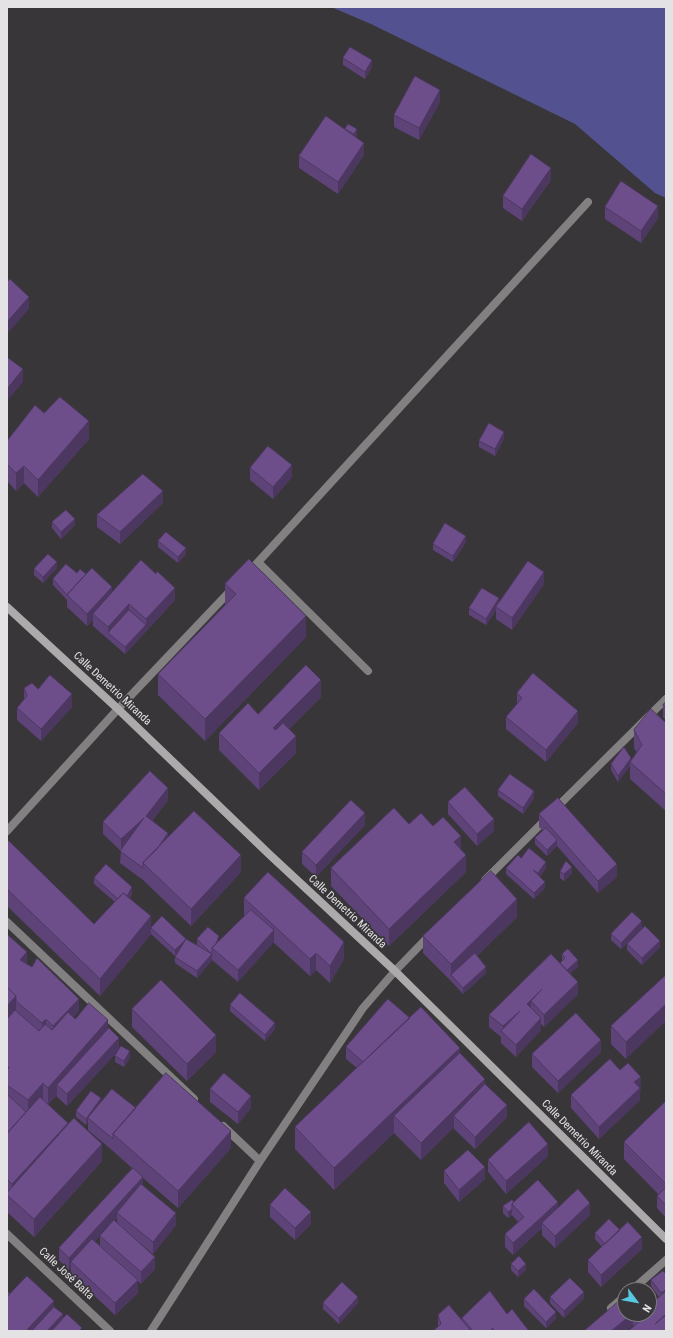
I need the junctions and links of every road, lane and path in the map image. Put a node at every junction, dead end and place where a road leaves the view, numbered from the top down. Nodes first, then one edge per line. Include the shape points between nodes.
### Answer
1 (588, 202) dead end
2 (258, 562) junction
3 (7, 607) edge
4 (368, 671) dead end
5 (666, 699) edge
6 (118, 709) junction
7 (7, 831) edge
8 (478, 888) edge
9 (7, 922) edge
10 (439, 926) edge
11 (395, 971) junction
12 (202, 1107) edge
13 (214, 1118) edge
14 (260, 1161) junction
15 (7, 1234) edge
16 (666, 1239) edge
17 (666, 1260) edge
18 (641, 1282) edge
19 (617, 1303) edge
20 (602, 1316) edge
21 (110, 1331) edge
22 (151, 1331) edge

1 - 2 street
2 - 4 street
2 - 6 street
3 - 6 main road, Calle Demetrio Miranda
5 - 8 street
6 - 7 street
6 - 11 main road, Calle Demetrio Miranda
9 - 12 street
10 - 11 street
11 - 14 street via 363,1008
11 - 16 main road, Calle Demetrio Miranda
13 - 14 street
14 - 22 street
15 - 21 street, Calle José Balta
17 - 18 street
19 - 20 street

